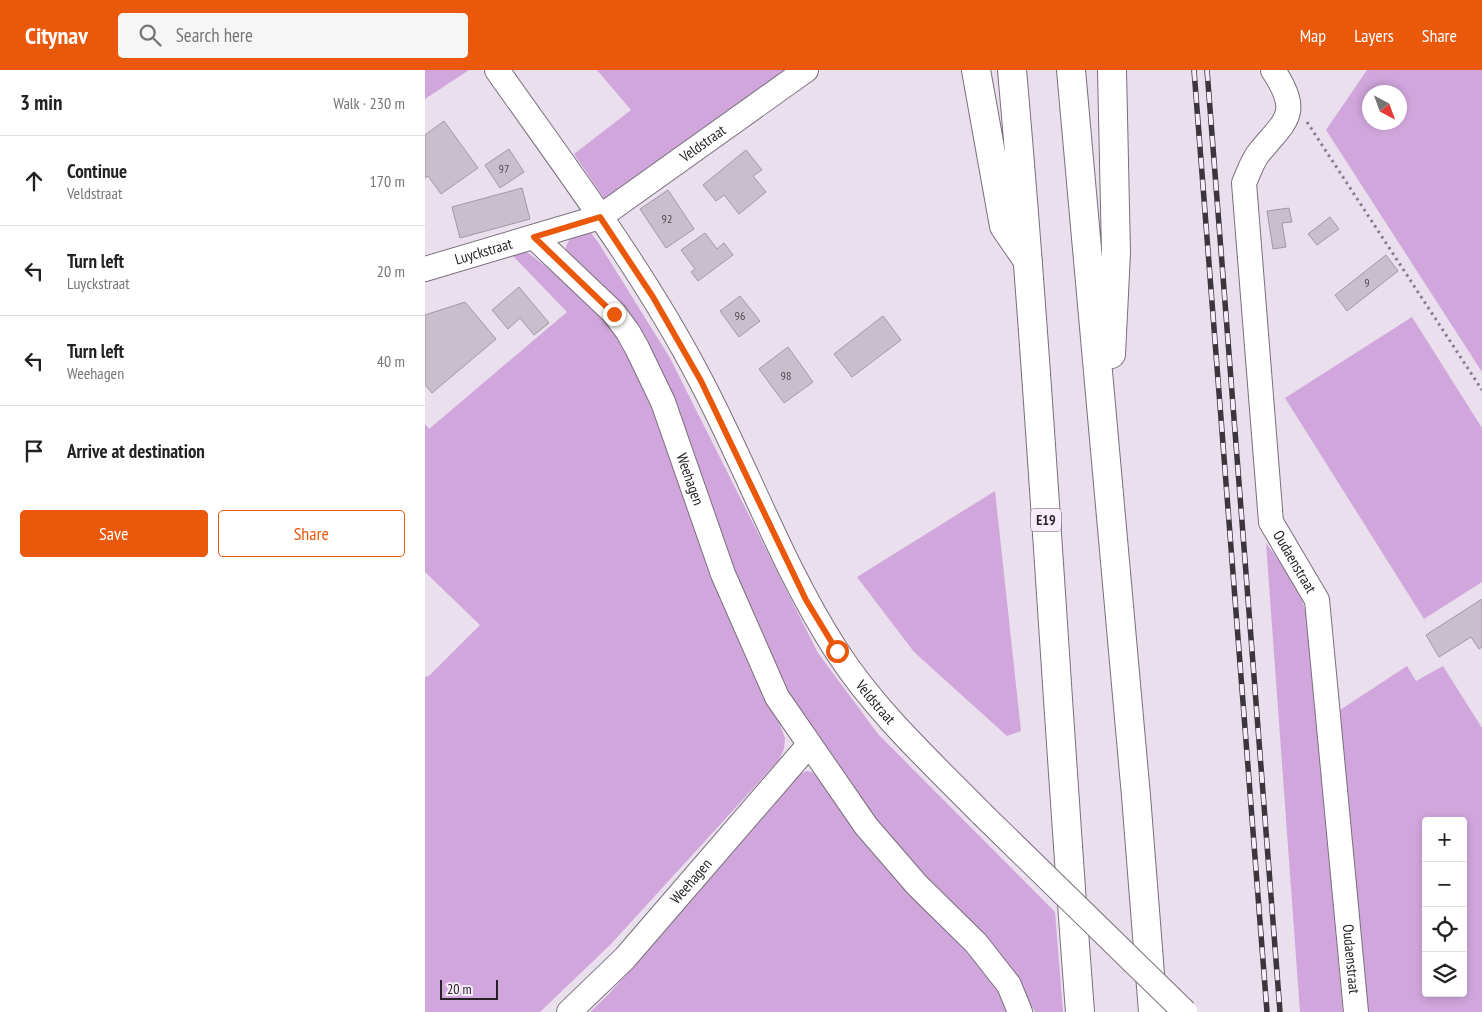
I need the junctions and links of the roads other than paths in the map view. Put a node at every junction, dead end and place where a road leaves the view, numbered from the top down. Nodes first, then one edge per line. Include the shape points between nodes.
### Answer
1 (497, 70) edge
2 (806, 70) edge
3 (976, 70) edge
4 (1012, 70) edge
5 (1071, 70) edge
6 (1112, 70) edge
7 (1273, 70) edge
8 (600, 217) junction
9 (534, 237) junction
10 (1029, 261) junction
11 (425, 269) edge
12 (1106, 456) junction
13 (808, 746) junction
14 (569, 1012) edge
15 (1020, 1012) edge
16 (1080, 1012) edge
17 (1153, 1012) edge
18 (1185, 1012) edge
19 (1356, 1012) edge

1 - 8 street, Veldstraat
2 - 8 street, Veldstraat
3 - 10 highway via 1004,226
4 - 10 highway, E19
5 - 12 highway
6 - 12 highway via 1116,254
7 - 19 street, Oudaenstraat via 1286,90 1289,109 1282,128 1257,156 1244,183 1271,522 1317,600
8 - 9 street, Luyckstraat
8 - 18 street, Veldstraat, bridge via 653,297 701,381 806,600 837,651 902,733
9 - 11 street, Luyckstraat
9 - 13 street, Weehagen via 614,314 637,348 663,402 723,574 777,697
10 - 16 highway, E19
12 - 17 highway
13 - 14 street, Weehagen via 625,958
13 - 15 street, Weehagen via 866,826 917,885 982,950 1009,985

